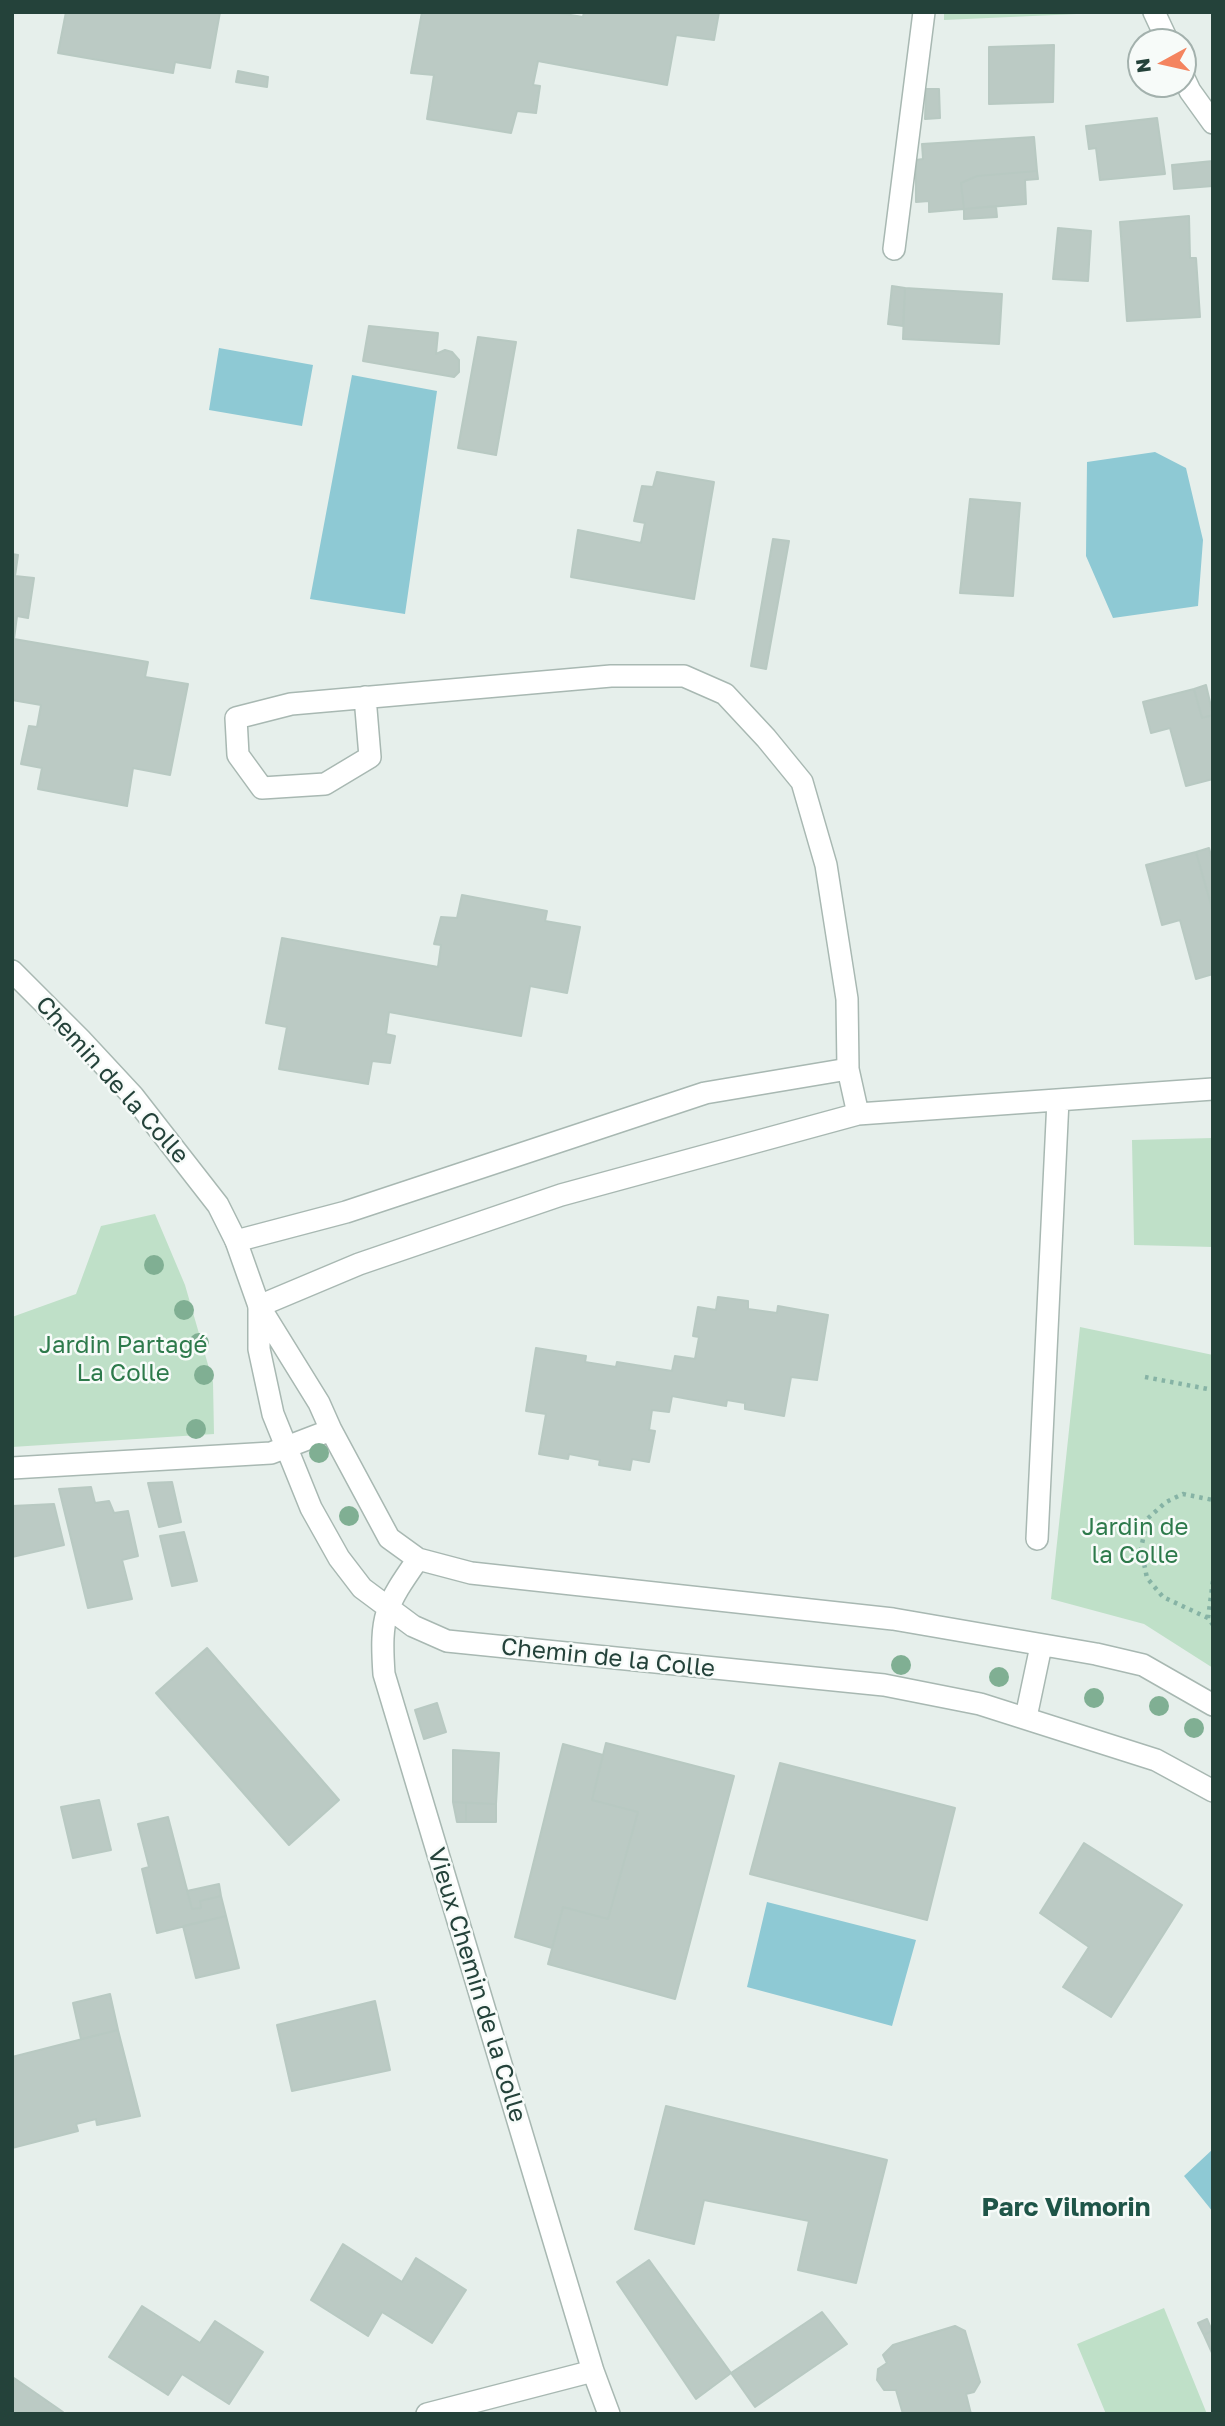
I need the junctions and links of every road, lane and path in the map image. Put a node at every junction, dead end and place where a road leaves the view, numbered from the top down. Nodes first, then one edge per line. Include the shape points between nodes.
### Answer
1 (924, 12) edge
2 (1154, 12) edge
3 (1161, 28) edge
4 (1194, 98) edge
5 (1213, 123) edge
6 (894, 249) dead end
7 (365, 697) junction
8 (12, 971) edge
9 (848, 1069) junction
10 (1213, 1089) edge
11 (1058, 1100) junction
12 (858, 1114) junction
13 (236, 1241) junction
14 (259, 1306) junction
15 (1145, 1377) dead end
16 (1213, 1390) edge
17 (331, 1430) junction
18 (287, 1448) junction
19 (12, 1468) edge
20 (1213, 1500) edge
21 (1037, 1539) dead end
22 (418, 1559) junction
23 (1213, 1581) edge
24 (388, 1605) junction
25 (1208, 1618) junction
26 (1213, 1625) edge
27 (1041, 1646) junction
28 (1213, 1705) edge
29 (1026, 1717) junction
30 (1213, 1791) edge
31 (593, 2371) junction
32 (427, 2414) edge
33 (609, 2414) edge

1 - 6 street
2 - 3 street
4 - 5 street
7 - 7 street via 291,704 236,718 238,755 262,788 326,784 370,757
7 - 9 street via 623,676 684,676 725,694 802,782 826,865 847,999
8 - 13 street, Chemin de la Colle via 133,1096 218,1205
9 - 12 street
9 - 13 street via 705,1093 346,1212
10 - 11 street
11 - 12 street
11 - 21 street
12 - 14 street via 561,1195 359,1264
13 - 14 street, Chemin de la Colle
14 - 17 street, Chemin de la Colle
14 - 18 street, Chemin de la Colle via 259,1349 273,1414
15 - 16 path
17 - 18 street
17 - 22 street, Chemin de la Colle via 389,1538
18 - 19 street via 271,1453
18 - 24 street, Chemin de la Colle via 311,1508 339,1558 362,1588
20 - 25 path via 1183,1494 1166,1502 1147,1519 1141,1549 1147,1578 1163,1597
22 - 24 street, Vieux Chemin de la Colle
22 - 27 street, Chemin de la Colle via 471,1573 893,1619
23 - 25 path
24 - 29 street, Chemin de la Colle via 413,1626 447,1641 884,1685
24 - 31 street, Vieux Chemin de la Colle via 381,1636 384,1674
25 - 26 path
27 - 28 street, Chemin de la Colle via 1143,1665
27 - 29 street
29 - 30 street, Chemin de la Colle via 1156,1760
31 - 32 street
31 - 33 street, Vieux Chemin de la Colle

